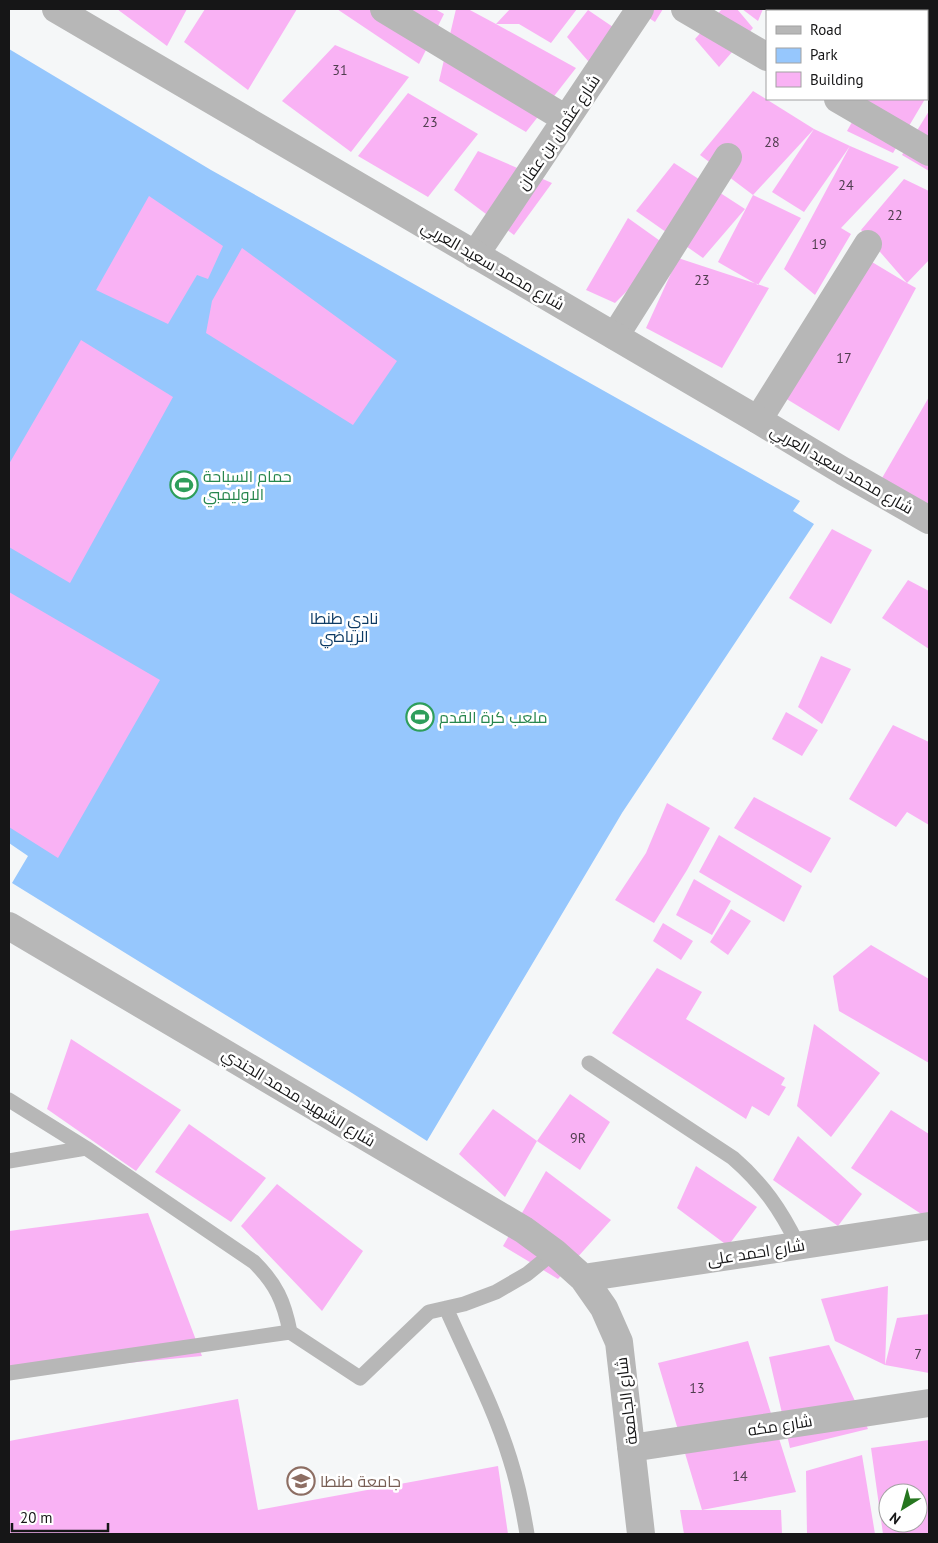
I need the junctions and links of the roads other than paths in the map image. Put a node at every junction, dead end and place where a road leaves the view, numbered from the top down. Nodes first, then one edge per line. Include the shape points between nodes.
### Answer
1 (384, 9) edge
2 (640, 9) edge
3 (685, 9) edge
4 (67, 11) edge
5 (766, 56) edge
6 (840, 100) edge
7 (566, 119) junction
8 (929, 152) edge
9 (728, 157) dead end
10 (868, 244) dead end
11 (476, 255) junction
12 (616, 336) junction
13 (758, 420) junction
14 (929, 520) edge
15 (9, 926) edge
16 (589, 1063) dead end
17 (9, 1100) edge
18 (86, 1148) junction
19 (9, 1162) edge
20 (929, 1226) edge
21 (798, 1245) junction
22 (554, 1252) junction
23 (583, 1278) junction
24 (446, 1308) junction
25 (290, 1332) junction
26 (9, 1373) edge
27 (929, 1403) edge
28 (631, 1448) junction
29 (527, 1534) edge
30 (641, 1534) edge

1 - 7 street
2 - 7 street, شارع عثمان بن عفان
3 - 5 street
4 - 11 street, شارع محمد سعيد العربي
6 - 8 street
7 - 11 street, شارع عثمان بن عفان
9 - 12 street
10 - 13 street
11 - 12 street, شارع محمد سعيد العربي
12 - 13 street, شارع محمد سعيد العربي
13 - 14 street, شارع محمد سعيد العربي
15 - 22 street, شارع الشهيد محمد الجندي via 524,1230
16 - 21 lane via 733,1158 752,1174 785,1218
17 - 18 lane
18 - 19 lane
18 - 25 lane via 254,1262 279,1293
20 - 21 street, شارع احمد على
21 - 23 street, شارع احمد على
22 - 23 street, شارع الشهيد محمد الجندي
22 - 24 lane via 527,1274 496,1292
23 - 28 street, شارع الجامعة via 604,1308 619,1342
24 - 25 lane via 429,1312 360,1378
24 - 29 lane via 504,1442
25 - 26 lane
27 - 28 street, شارع مكه
28 - 30 street, شارع الجامعة

